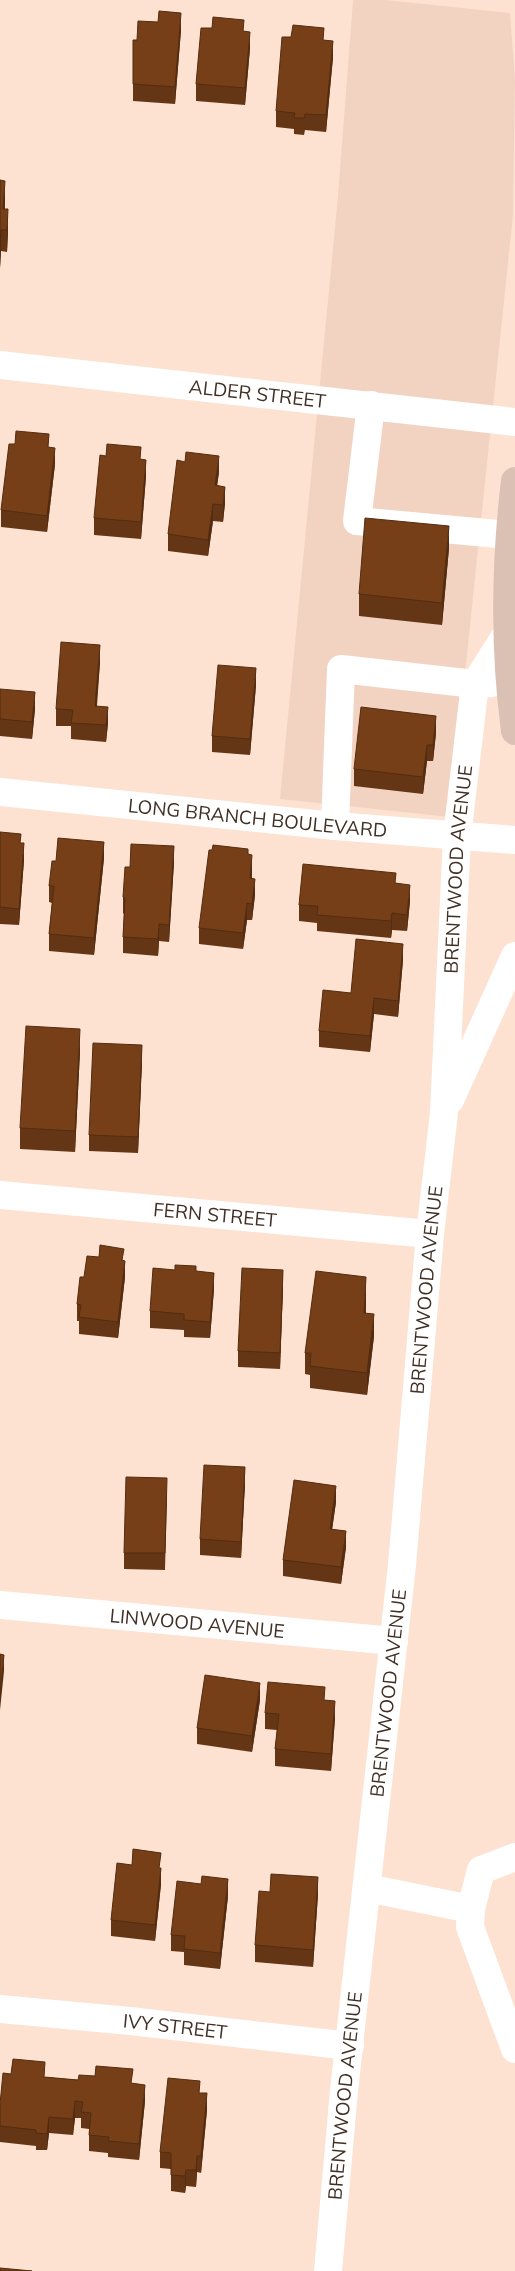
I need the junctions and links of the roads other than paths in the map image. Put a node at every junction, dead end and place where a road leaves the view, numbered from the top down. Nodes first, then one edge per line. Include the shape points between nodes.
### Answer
1 (0, 365) edge
2 (371, 405) junction
3 (515, 422) edge
4 (515, 482) edge
5 (509, 535) junction
6 (506, 635) junction
7 (508, 681) junction
8 (475, 684) junction
9 (515, 732) edge
10 (0, 792) edge
11 (335, 826) junction
12 (457, 836) junction
13 (515, 840) edge
14 (515, 956) edge
15 (444, 1113) junction
16 (0, 1195) edge
17 (430, 1234) junction
18 (0, 1605) edge
19 (394, 1640) junction
20 (515, 1858) edge
21 (367, 1888) junction
22 (471, 1909) junction
23 (0, 2009) edge
24 (350, 2046) junction
25 (515, 2049) edge
26 (328, 2271) edge

1 - 2 street, ALDER STREET
2 - 3 street, ALDER STREET
2 - 5 street via 357,521
4 - 5 main road
5 - 6 main road
6 - 7 main road
6 - 8 street, BRENTWOOD AVENUE
7 - 8 street
7 - 9 main road
8 - 11 street via 341,670
8 - 12 street, BRENTWOOD AVENUE
10 - 11 street, LONG BRANCH BOULEVARD
11 - 12 street, LONG BRANCH BOULEVARD
12 - 13 street, LONG BRANCH BOULEVARD
12 - 15 street, BRENTWOOD AVENUE
14 - 15 street, BRENTWOOD AVENUE
15 - 17 street, BRENTWOOD AVENUE
16 - 17 street, FERN STREET
17 - 19 street, BRENTWOOD AVENUE
18 - 19 street, LINWOOD AVENUE
19 - 21 street, BRENTWOOD AVENUE
20 - 22 street via 481,1870
21 - 22 street
21 - 24 street, BRENTWOOD AVENUE
22 - 25 street via 470,1927
23 - 24 street, IVY STREET
24 - 26 street, BRENTWOOD AVENUE

